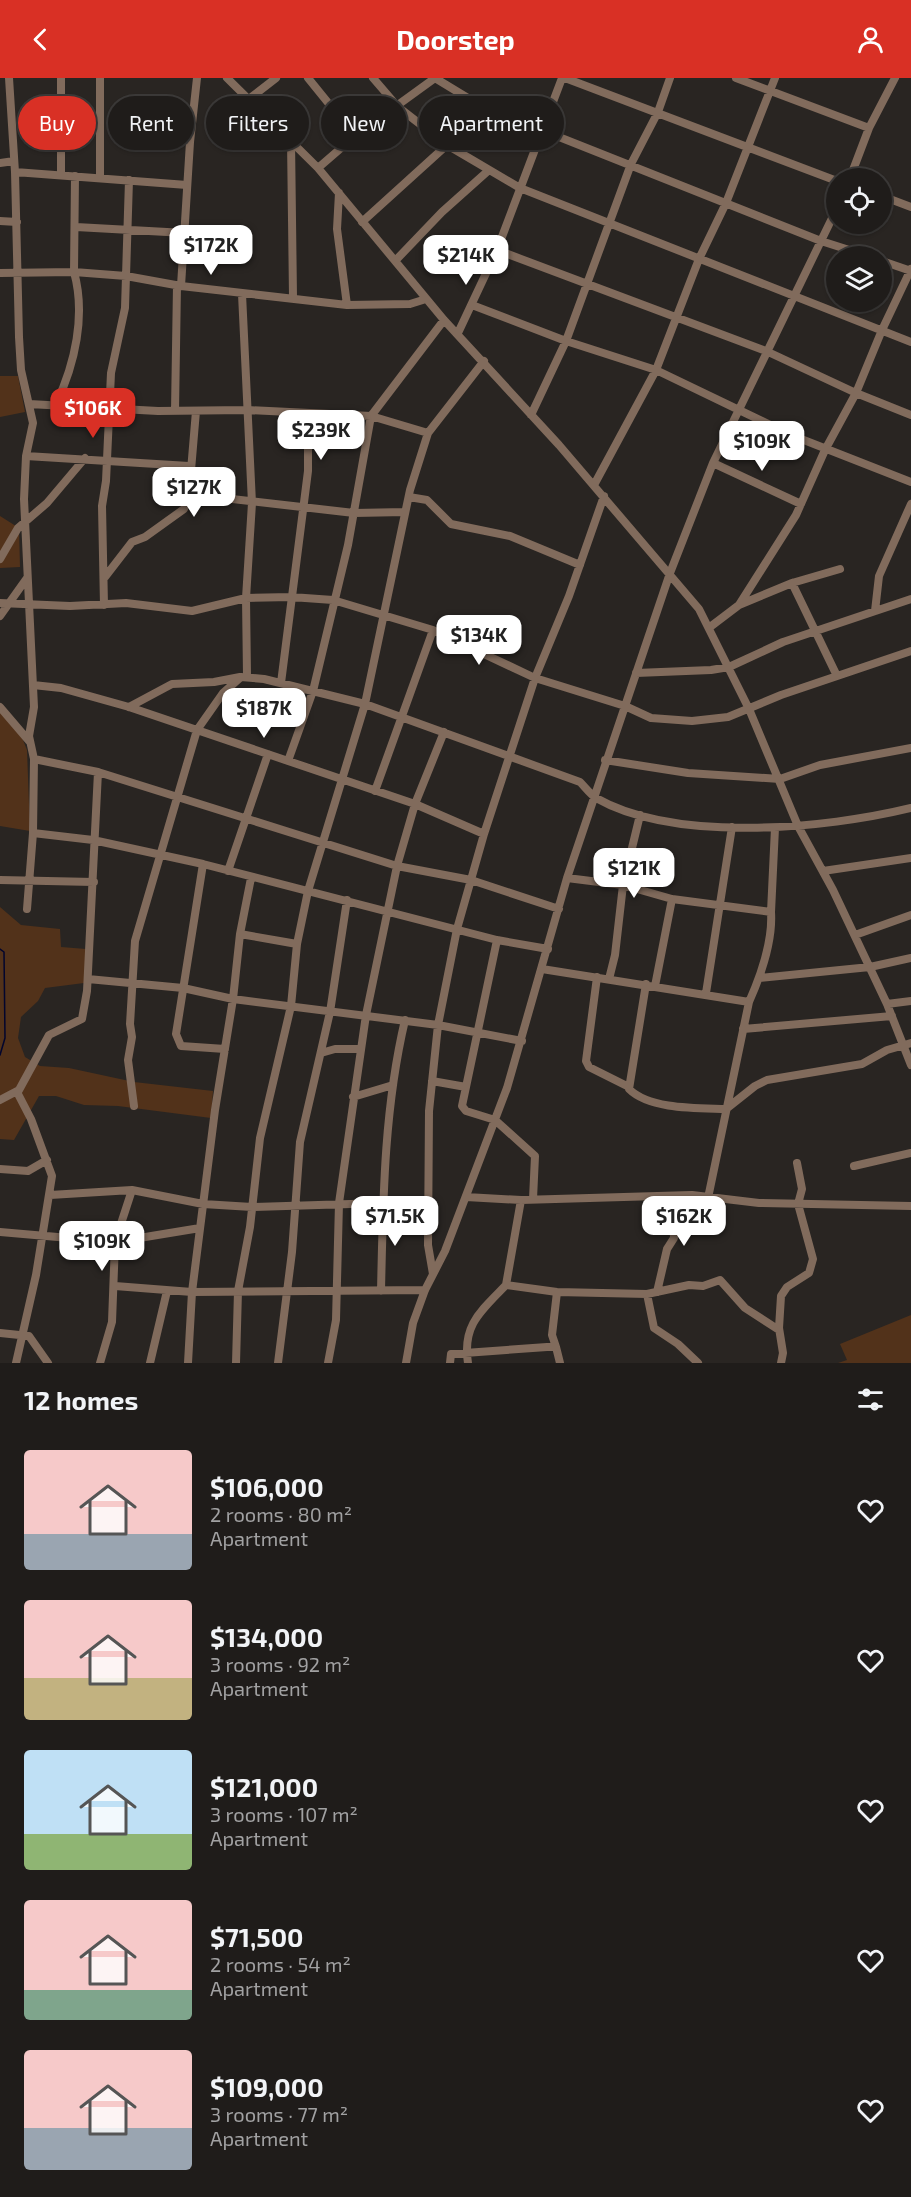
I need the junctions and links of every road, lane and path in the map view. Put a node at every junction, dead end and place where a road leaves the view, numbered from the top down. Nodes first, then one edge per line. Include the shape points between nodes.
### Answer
1 (9, 78) edge
2 (61, 78) edge
3 (100, 78) edge
4 (197, 78) edge
5 (227, 78) edge
6 (276, 78) edge
7 (308, 78) edge
8 (373, 78) edge
9 (435, 78) edge
10 (564, 78) edge
11 (670, 78) edge
12 (736, 78) edge
13 (776, 78) edge
14 (895, 78) edge
15 (770, 93) junction
16 (246, 96) edge
17 (253, 96) edge
18 (323, 96) edge
19 (389, 96) edge
20 (465, 96) edge
21 (556, 96) edge
22 (407, 99) edge
23 (658, 112) junction
24 (407, 113) edge
25 (419, 123) edge
26 (869, 128) junction
27 (564, 137) edge
28 (748, 148) junction
29 (291, 150) edge
30 (301, 150) edge
31 (339, 150) edge
32 (441, 150) edge
33 (455, 150) edge
34 (534, 150) edge
35 (14, 161) junction
36 (0, 163) edge
37 (631, 164) junction
38 (318, 168) junction
39 (854, 168) edge
40 (489, 170) junction
41 (15, 172) junction
42 (61, 175) junction
43 (75, 176) junction
44 (100, 177) junction
45 (826, 177) edge
46 (129, 180) junction
47 (187, 185) junction
48 (520, 188) junction
49 (339, 193) junction
50 (892, 200) edge
51 (726, 203) junction
52 (911, 207) edge
53 (0, 221) edge
54 (17, 222) junction
55 (362, 222) junction
56 (610, 222) junction
57 (76, 227) junction
58 (129, 231) junction
59 (826, 231) edge
60 (185, 233) junction
61 (821, 241) junction
62 (837, 246) edge
63 (497, 250) junction
64 (699, 259) junction
65 (396, 260) junction
66 (892, 264) edge
67 (911, 270) edge
68 (18, 272) junction
69 (74, 272) junction
70 (0, 273) edge
71 (126, 276) junction
72 (586, 283) junction
73 (179, 286) junction
74 (242, 294) junction
75 (293, 297) junction
76 (792, 297) junction
77 (426, 299) junction
78 (472, 304) junction
79 (347, 305) junction
80 (677, 317) junction
81 (444, 320) junction
82 (882, 330) junction
83 (458, 333) junction
84 (566, 341) junction
85 (911, 342) edge
86 (766, 351) junction
87 (484, 361) junction
88 (656, 370) junction
89 (856, 393) junction
90 (28, 404) junction
91 (56, 404) junction
92 (108, 408) junction
93 (738, 409) junction
94 (247, 410) junction
95 (175, 411) junction
96 (196, 411) junction
97 (308, 414) junction
98 (531, 415) junction
99 (911, 415) edge
100 (371, 416) junction
101 (428, 433) junction
102 (825, 450) junction
103 (26, 456) junction
104 (85, 458) junction
105 (105, 459) junction
106 (712, 463) junction
107 (189, 466) junction
108 (911, 482) edge
109 (594, 485) junction
110 (189, 494) junction
111 (604, 496) junction
112 (408, 497) junction
113 (252, 503) junction
114 (801, 504) junction
115 (911, 504) edge
116 (302, 506) junction
117 (405, 512) junction
118 (354, 513) junction
119 (24, 521) junction
120 (0, 559) edge
121 (580, 565) junction
122 (840, 569) dead end
123 (670, 573) junction
124 (105, 577) junction
125 (27, 578) junction
126 (792, 583) junction
127 (291, 597) junction
128 (246, 598) junction
129 (911, 599) edge
130 (333, 600) junction
131 (4, 604) edge
132 (31, 605) junction
133 (104, 605) junction
134 (739, 605) junction
135 (875, 611) junction
136 (383, 615) junction
137 (0, 616) edge
138 (710, 627) junction
139 (433, 630) junction
140 (814, 632) junction
141 (911, 651) edge
142 (729, 667) junction
143 (636, 673) junction
144 (244, 676) junction
145 (837, 676) junction
146 (535, 678) junction
147 (281, 683) junction
148 (33, 685) junction
149 (313, 691) junction
150 (365, 704) junction
151 (129, 706) junction
152 (625, 706) junction
153 (0, 707) edge
154 (749, 709) junction
155 (403, 718) junction
156 (197, 730) junction
157 (444, 732) junction
158 (29, 741) junction
159 (911, 748) edge
160 (268, 754) junction
161 (510, 756) junction
162 (34, 759) junction
163 (605, 760) junction
164 (288, 761) junction
165 (98, 772) junction
166 (780, 779) junction
167 (342, 780) junction
168 (375, 791) junction
169 (177, 796) junction
170 (595, 797) junction
171 (415, 804) junction
172 (911, 808) edge
173 (640, 815) junction
174 (246, 820) junction
175 (798, 826) junction
176 (732, 827) junction
177 (775, 828) junction
178 (33, 833) junction
179 (484, 834) junction
180 (93, 840) junction
181 (321, 842) junction
182 (158, 855) junction
183 (911, 858) edge
184 (203, 864) junction
185 (397, 866) junction
186 (228, 871) junction
187 (823, 871) junction
188 (251, 878) junction
189 (567, 878) junction
190 (0, 880) edge
191 (471, 880) junction
192 (30, 881) junction
193 (94, 882) junction
194 (623, 885) junction
195 (308, 891) junction
196 (672, 899) junction
197 (347, 900) junction
198 (720, 904) junction
199 (27, 909) dead end
200 (559, 909) junction
201 (387, 910) junction
202 (771, 912) junction
203 (911, 915) edge
204 (457, 929) junction
205 (240, 934) junction
206 (855, 935) junction
207 (497, 940) junction
208 (297, 944) junction
209 (548, 949) junction
210 (911, 958) edge
211 (870, 967) junction
212 (542, 969) junction
213 (597, 977) junction
214 (760, 978) junction
215 (88, 979) junction
216 (609, 979) junction
217 (132, 983) junction
218 (646, 984) junction
219 (656, 986) junction
220 (183, 988) junction
221 (706, 993) junction
222 (233, 999) junction
223 (911, 1001) edge
224 (749, 1002) junction
225 (887, 1004) junction
226 (291, 1006) junction
227 (330, 1012) junction
228 (366, 1015) junction
229 (892, 1016) junction
230 (405, 1020) junction
231 (438, 1025) junction
232 (743, 1029) junction
233 (478, 1032) junction
234 (522, 1041) junction
235 (907, 1043) edge
236 (225, 1049) junction
237 (361, 1049) junction
238 (321, 1053) junction
239 (911, 1065) edge
240 (432, 1081) junction
241 (393, 1084) junction
242 (466, 1087) junction
243 (629, 1087) junction
244 (17, 1092) junction
245 (353, 1098) junction
246 (0, 1100) edge
247 (134, 1106) dead end
248 (726, 1109) junction
249 (495, 1120) junction
250 (911, 1153) edge
251 (47, 1160) junction
252 (797, 1163) dead end
253 (854, 1166) dead end
254 (0, 1169) edge
255 (132, 1190) junction
256 (50, 1195) junction
257 (672, 1196) junction
258 (466, 1197) junction
259 (708, 1198) junction
260 (533, 1199) junction
261 (521, 1200) junction
262 (339, 1203) junction
263 (383, 1203) junction
264 (203, 1204) junction
265 (798, 1204) junction
266 (297, 1206) junction
267 (911, 1206) edge
268 (252, 1207) junction
269 (427, 1207) junction
270 (200, 1228) junction
271 (0, 1232) edge
272 (44, 1234) junction
273 (115, 1242) junction
274 (433, 1274) junction
275 (661, 1275) junction
276 (506, 1285) junction
277 (115, 1286) junction
278 (683, 1286) junction
279 (238, 1290) junction
280 (424, 1290) junction
281 (167, 1291) junction
282 (381, 1291) junction
283 (192, 1292) junction
284 (335, 1292) junction
285 (557, 1292) junction
286 (657, 1292) junction
287 (288, 1293) junction
288 (647, 1294) junction
289 (779, 1330) junction
290 (0, 1333) edge
291 (23, 1335) junction
292 (555, 1347) junction
293 (466, 1352) junction
294 (16, 1363) edge
295 (48, 1363) edge
296 (100, 1363) edge
297 (150, 1363) edge
298 (188, 1363) edge
299 (236, 1363) edge
300 (278, 1363) edge
301 (328, 1363) edge
302 (406, 1363) edge
303 (450, 1363) edge
304 (468, 1363) edge
305 (560, 1363) edge
306 (698, 1363) edge
307 (781, 1363) edge

1 - 35 street
2 - 42 street
3 - 44 street
4 - 47 street
5 - 16 street
6 - 17 street
7 - 18 street
8 - 19 street
9 - 20 street
9 - 22 street
10 - 21 street
10 - 23 street
11 - 23 street
12 - 15 street
13 - 15 street
14 - 26 street
15 - 26 street
15 - 28 street
23 - 28 street
23 - 37 street
24 - 25 street
26 - 39 street
27 - 37 street
28 - 45 street
28 - 51 street
29 - 75 street
30 - 38 street
31 - 38 street
32 - 55 street
33 - 40 street
34 - 48 street
35 - 36 street
35 - 41 street
37 - 51 street
37 - 56 street
38 - 49 street
40 - 48 street
40 - 65 street
41 - 42 street
41 - 54 street
42 - 43 street
43 - 44 street
43 - 57 street
44 - 46 street
46 - 47 street
46 - 58 street
47 - 60 street
48 - 56 street
48 - 63 street
49 - 55 street
49 - 79 street via 337,229
50 - 52 street
51 - 61 street
51 - 64 street
53 - 54 street
54 - 68 street
55 - 65 street
56 - 64 street
56 - 72 street
57 - 58 street
57 - 69 street
58 - 60 street
58 - 71 street
59 - 61 street
60 - 73 street
61 - 62 street
61 - 76 street
63 - 72 street
63 - 78 street
64 - 76 street
64 - 80 street
65 - 77 street
66 - 67 street
67 - 82 street
68 - 69 street
68 - 70 street
68 - 90 street via 21,359
69 - 71 street
69 - 91 street via 80,314 73,358
71 - 73 street
71 - 92 street via 125,308
72 - 80 street
72 - 84 street
73 - 74 street
73 - 95 street
74 - 75 street
74 - 94 street
75 - 79 street
76 - 82 street
76 - 86 street
77 - 79 street via 410,304
77 - 81 street
78 - 83 street
78 - 84 street
80 - 86 street
80 - 88 street
81 - 83 street
81 - 100 street
82 - 85 street
82 - 89 street
83 - 87 street
84 - 88 street
84 - 98 street
86 - 89 street
86 - 93 street
87 - 98 street
87 - 101 street
88 - 93 street
88 - 109 street
89 - 99 street
89 - 102 street
90 - 91 street
90 - 103 street via 33,423
91 - 92 street
92 - 95 street
92 - 105 street
93 - 102 street
93 - 106 street
94 - 96 street
94 - 97 street
94 - 113 street
95 - 96 street
96 - 107 street
97 - 100 street
97 - 116 street via 308,471
98 - 109 street
100 - 101 street
100 - 118 street
101 - 112 street
102 - 108 street
102 - 114 street
103 - 104 street
103 - 119 street
104 - 105 street
104 - 119 street via 47,503
105 - 107 street
105 - 124 street
106 - 114 street
106 - 123 street
107 - 110 street
109 - 111 street
110 - 113 street
110 - 124 street via 184,509 132,542
111 - 121 street
111 - 123 street
112 - 117 street
112 - 121 street via 427,500 451,524 510,536
113 - 116 street
113 - 128 street
114 - 134 street
115 - 135 street via 879,576
116 - 118 street
116 - 127 street
117 - 118 street
117 - 136 street
118 - 130 street
119 - 120 street
119 - 125 street
121 - 146 street
122 - 126 street
123 - 138 street
123 - 143 street
124 - 133 street
125 - 131 street
125 - 132 street
126 - 134 street
126 - 140 street
127 - 128 street
127 - 130 street
127 - 147 street
128 - 133 street via 192,611 141,604
128 - 144 street
129 - 135 street
130 - 136 street
130 - 149 street
131 - 132 street
131 - 137 street
132 - 133 street
132 - 148 street
134 - 138 street
135 - 140 street
136 - 139 street
136 - 150 street
138 - 142 street
139 - 146 street
139 - 155 street
140 - 142 street
140 - 145 street
141 - 145 street
142 - 143 street
142 - 154 street
143 - 152 street
144 - 147 street
144 - 151 street via 172,684
144 - 156 street via 223,693
145 - 154 street
146 - 152 street
146 - 161 street
147 - 149 street
148 - 151 street via 61,688
148 - 158 street
149 - 150 street
149 - 164 street
150 - 155 street
150 - 167 street
151 - 156 street
152 - 154 street via 651,718 692,721 728,717
152 - 163 street
153 - 158 street
154 - 166 street
155 - 157 street
155 - 168 street
156 - 160 street
156 - 169 street
157 - 161 street
157 - 171 street
158 - 162 street
159 - 166 street via 820,765
160 - 164 street
160 - 174 street
161 - 170 street via 580,782
161 - 179 street
162 - 165 street
162 - 178 street
163 - 166 street via 688,773
163 - 170 street
164 - 167 street
165 - 169 street
165 - 180 street
166 - 175 street
167 - 168 street
167 - 181 street
168 - 171 street
169 - 174 street
169 - 182 street
170 - 173 street
170 - 189 street
171 - 179 street
171 - 185 street
172 - 175 street
173 - 176 street
173 - 194 street
174 - 181 street
174 - 186 street
175 - 177 street
175 - 187 street
176 - 177 street
176 - 198 street
177 - 202 street
178 - 180 street
178 - 192 street
179 - 191 street
180 - 182 street
180 - 193 street
181 - 185 street
181 - 195 street
182 - 184 street
182 - 217 street via 135,941
183 - 187 street
184 - 186 street
184 - 220 street
185 - 191 street
185 - 201 street
186 - 188 street
187 - 206 street
188 - 195 street
188 - 205 street
189 - 194 street
189 - 200 street
190 - 192 street
191 - 200 street
191 - 204 street
192 - 193 street
192 - 199 street
193 - 215 street
194 - 196 street
194 - 216 street
195 - 197 street
195 - 208 street
196 - 198 street
196 - 219 street
197 - 201 street
197 - 227 street
198 - 202 street
198 - 221 street
200 - 209 street
201 - 204 street
201 - 228 street
202 - 214 street via 772,926
203 - 206 street
204 - 207 street
204 - 231 street
205 - 208 street
205 - 222 street
206 - 211 street
207 - 209 street
207 - 233 street
208 - 226 street
209 - 212 street
210 - 211 street
211 - 214 street
211 - 225 street
212 - 213 street
212 - 234 street
213 - 216 street
213 - 243 street via 587,1064
214 - 224 street
215 - 217 street
215 - 244 street via 82,1019 49,1035
216 - 218 street
217 - 220 street
217 - 247 street via 128,1060
218 - 219 street
218 - 243 street
219 - 221 street
220 - 222 street
220 - 236 street via 178,1041 188,1048
221 - 224 street
222 - 226 street
222 - 236 street
223 - 225 street
224 - 232 street
225 - 229 street
226 - 227 street
226 - 268 street via 264,1118
227 - 228 street
227 - 238 street
228 - 230 street
228 - 237 street
229 - 232 street
229 - 235 street
230 - 231 street
230 - 241 street
231 - 233 street
231 - 240 street
232 - 248 street
233 - 234 street
233 - 242 street
234 - 249 street
235 - 239 street
235 - 248 street via 862,1064 767,1080
236 - 264 street
237 - 238 street
237 - 245 street
238 - 266 street via 300,1142
240 - 242 street
240 - 269 street
241 - 245 street
241 - 263 street
242 - 249 street via 464,1109
243 - 248 street via 634,1094 667,1105
244 - 246 street
244 - 251 street
245 - 262 street
248 - 259 street
249 - 258 street
249 - 260 street via 535,1156
250 - 253 street
251 - 254 street via 28,1171
251 - 256 street via 52,1176
252 - 265 street via 802,1189
255 - 256 street
255 - 264 street
255 - 273 street
256 - 272 street
257 - 259 street
257 - 260 street
257 - 275 street via 675,1230
258 - 261 street
258 - 274 street
259 - 265 street
260 - 261 street
261 - 276 street
262 - 263 street
262 - 266 street
262 - 284 street
263 - 269 street
263 - 282 street
264 - 268 street
264 - 270 street
265 - 267 street
265 - 289 street via 813,1259 808,1273 784,1290
266 - 268 street
266 - 287 street
268 - 279 street
269 - 274 street
270 - 273 street
270 - 283 street
271 - 272 street
272 - 273 street
272 - 291 street
273 - 277 street
274 - 280 street
275 - 278 street
275 - 286 street
276 - 285 street
276 - 293 street via 472,1323
277 - 281 street
277 - 296 street via 112,1322
278 - 286 street
278 - 289 street via 703,1286 720,1280 746,1308
279 - 283 street
279 - 287 street
279 - 299 street
280 - 282 street
280 - 302 street
281 - 283 street
281 - 297 street
282 - 284 street
283 - 298 street
284 - 287 street
284 - 301 street via 336,1320
285 - 288 street
285 - 292 street via 552,1335
286 - 288 street
287 - 300 street
288 - 306 street via 654,1328
289 - 307 street
290 - 291 street
291 - 294 street
291 - 295 street via 34,1341
292 - 293 street
292 - 305 street
293 - 303 street via 451,1354
293 - 304 street

